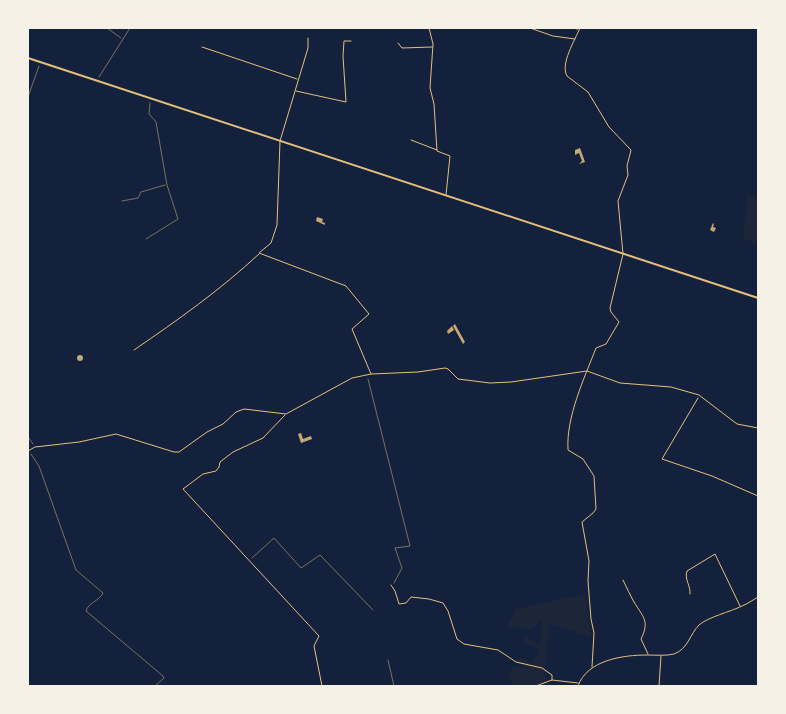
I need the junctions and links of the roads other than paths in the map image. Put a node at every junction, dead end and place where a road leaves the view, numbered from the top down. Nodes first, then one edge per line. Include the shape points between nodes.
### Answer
1 (429, 28) edge
2 (530, 28) edge
3 (574, 28) edge
4 (580, 28) edge
5 (579, 30) junction
6 (308, 38) dead end
7 (576, 39) junction
8 (351, 41) dead end
9 (398, 43) dead end
10 (433, 46) junction
11 (202, 47) dead end
12 (28, 58) edge
13 (298, 80) junction
14 (295, 91) junction
15 (410, 140) dead end
16 (280, 141) junction
17 (438, 151) junction
18 (446, 196) junction
19 (259, 253) junction
20 (623, 254) junction
21 (758, 298) edge
22 (134, 350) dead end
23 (587, 372) junction
24 (371, 374) junction
25 (698, 398) dead end
26 (286, 414) junction
27 (758, 428) edge
28 (28, 451) edge
29 (758, 496) edge
30 (623, 580) dead end
31 (391, 585) road end
32 (690, 594) dead end
33 (758, 597) edge
34 (740, 607) junction
35 (648, 655) junction
36 (661, 655) junction
37 (388, 660) dead end
38 (592, 667) junction
39 (552, 680) junction
40 (579, 682) junction
41 (322, 686) edge
42 (394, 686) edge
43 (536, 686) edge
44 (578, 686) edge
45 (660, 686) edge

1 - 10 street
2 - 7 street
3 - 5 lane
4 - 5 street
5 - 7 street
6 - 13 street
7 - 20 street via 564,72 588,92 609,126 631,150 628,175 618,201
8 - 14 street via 344,41 346,102
9 - 10 street via 402,48
10 - 17 street via 430,88
11 - 13 street
12 - 16 main road
13 - 14 street
14 - 16 street
15 - 17 street
16 - 18 main road
16 - 19 street via 276,225 271,242
17 - 18 street via 450,156
18 - 20 main road
19 - 22 street via 225,285
19 - 24 street via 346,286 369,314 352,329
20 - 21 main road
20 - 23 street via 610,308 619,322 606,344 596,348
23 - 24 street via 496,383 458,379 445,368
23 - 27 street via 620,383 671,387 699,395 736,424
23 - 38 street via 577,397 567,448 582,459 595,479 596,509 582,522 589,561 594,633
24 - 26 street via 352,378
25 - 29 street via 662,459
26 - 28 street via 244,409 179,452 116,434 35,447
26 - 41 street via 263,438 220,462 216,472 203,474 183,488 319,636 314,646
30 - 35 street via 646,624 641,639
31 - 39 street via 399,604 406,603 411,597 429,598 443,604 458,639 464,644 498,650 516,662 545,670 552,675
32 - 34 street via 688,571 715,554
33 - 34 street
34 - 36 street via 700,625 679,652
35 - 36 street
35 - 38 street via 624,657
36 - 45 street
37 - 42 lane
38 - 40 street
39 - 40 street
39 - 43 street
40 - 44 street

